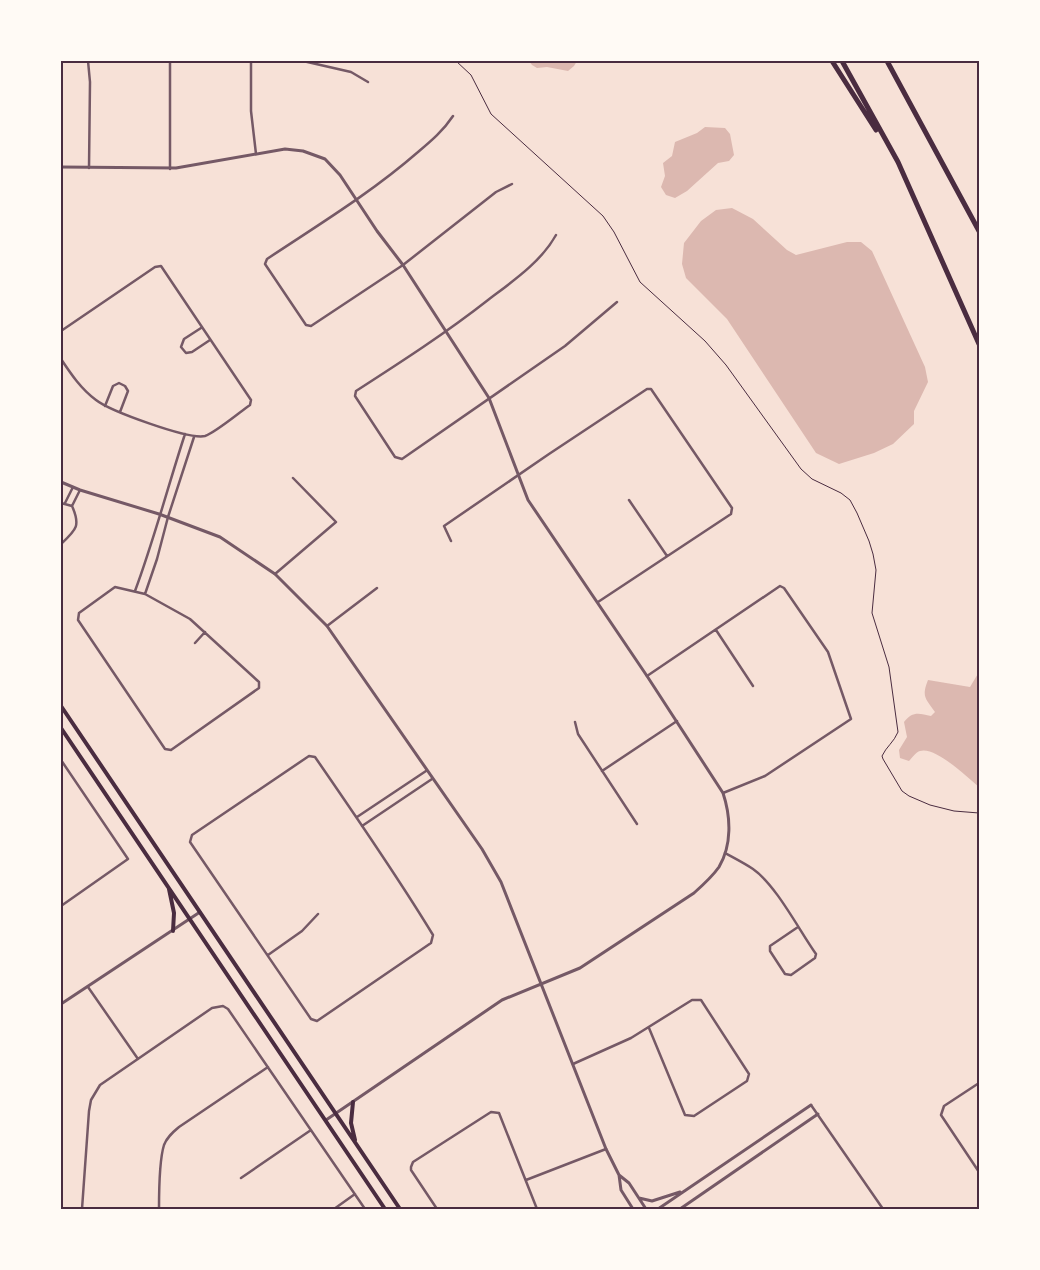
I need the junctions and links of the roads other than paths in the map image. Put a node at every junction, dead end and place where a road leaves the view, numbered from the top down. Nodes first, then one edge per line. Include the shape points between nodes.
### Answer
1 (88, 61) edge
2 (170, 61) edge
3 (251, 61) edge
4 (303, 61) edge
5 (832, 61) edge
6 (842, 61) edge
7 (887, 61) edge
8 (368, 82) dead end
9 (453, 116) dead end
10 (256, 154) junction
11 (898, 162) junction
12 (61, 167) edge
13 (89, 168) junction
14 (170, 168) junction
15 (512, 184) dead end
16 (358, 200) junction
17 (979, 231) edge
18 (556, 235) dead end
19 (402, 264) junction
20 (617, 302) dead end
21 (201, 328) junction
22 (61, 331) edge
23 (447, 332) junction
24 (210, 340) junction
25 (979, 344) edge
26 (61, 359) edge
27 (489, 398) junction
28 (105, 406) junction
29 (120, 412) junction
30 (185, 434) junction
31 (194, 436) junction
32 (518, 474) junction
33 (293, 478) dead end
34 (61, 482) edge
35 (73, 487) junction
36 (80, 490) junction
37 (629, 500) dead end
38 (63, 503) edge
39 (72, 506) junction
40 (159, 514) junction
41 (168, 517) junction
42 (452, 541) dead end
43 (61, 544) edge
44 (667, 556) junction
45 (275, 574) junction
46 (377, 588) dead end
47 (135, 591) junction
48 (145, 594) junction
49 (598, 602) junction
50 (327, 626) junction
51 (716, 630) junction
52 (206, 632) junction
53 (195, 643) dead end
54 (647, 676) junction
55 (753, 686) dead end
56 (61, 706) edge
57 (677, 721) junction
58 (575, 722) dead end
59 (61, 728) edge
60 (61, 760) edge
61 (426, 771) junction
62 (602, 771) junction
63 (432, 779) junction
64 (723, 793) junction
65 (356, 818) junction
66 (637, 824) dead end
67 (362, 826) junction
68 (725, 853) junction
69 (169, 887) junction
70 (61, 906) edge
71 (200, 912) junction
72 (318, 914) dead end
73 (190, 919) junction
74 (798, 927) junction
75 (173, 930) junction
76 (268, 956) junction
77 (542, 984) junction
78 (88, 987) junction
79 (61, 1004) edge
80 (649, 1028) junction
81 (138, 1059) junction
82 (573, 1064) junction
83 (268, 1067) junction
84 (979, 1083) edge
85 (353, 1102) junction
86 (811, 1105) joint
87 (336, 1113) junction
88 (818, 1114) junction
89 (326, 1120) junction
90 (311, 1130) junction
91 (357, 1144) junction
92 (606, 1149) junction
93 (979, 1172) edge
94 (619, 1175) junction
95 (240, 1178) dead end
96 (526, 1180) junction
97 (687, 1189) junction
98 (355, 1194) junction
99 (639, 1198) junction
100 (82, 1209) edge
101 (159, 1209) edge
102 (334, 1209) edge
103 (365, 1209) edge
104 (385, 1209) edge
105 (400, 1209) edge
106 (437, 1209) edge
107 (537, 1209) edge
108 (633, 1209) edge
109 (646, 1209) edge
110 (658, 1209) edge
111 (680, 1209) edge
112 (882, 1209) edge

1 - 13 street
2 - 14 street
3 - 10 street via 251,111
4 - 8 street via 351,72
5 - 11 highway
6 - 11 highway
7 - 17 highway
9 - 16 street via 445,128
10 - 14 street
10 - 16 street via 285,149 325,159
11 - 25 highway
12 - 13 street
13 - 14 street
15 - 19 street via 496,192
16 - 19 street
16 - 19 street via 267,259 265,264 306,325 311,326
18 - 23 street via 538,260
19 - 23 street
20 - 27 street via 565,346
21 - 22 street via 161,266
21 - 24 street
21 - 24 street via 184,340 181,348 186,353 192,352
23 - 27 street
23 - 27 street via 356,391 355,396 395,457 402,459
24 - 31 street via 251,400 250,405 207,436
26 - 28 street via 85,391
27 - 32 street
28 - 29 street
28 - 29 street via 113,386 119,383 128,391
29 - 30 street
30 - 31 street
30 - 40 street
31 - 41 street
32 - 42 street via 444,526
32 - 44 street via 651,389 732,508 731,514
32 - 49 street via 528,500
33 - 45 street via 336,522
34 - 35 street
35 - 36 street
35 - 38 street
36 - 39 street
36 - 40 street
37 - 44 street
38 - 39 street
39 - 43 street via 77,518 75,531
40 - 41 street
40 - 47 street
41 - 45 street via 220,537
41 - 48 street
44 - 49 street
45 - 50 street
46 - 50 street
47 - 48 street
47 - 52 street via 115,587 79,613 78,620 165,749 171,750 259,688 259,682
48 - 52 street via 190,619
49 - 54 street
50 - 61 street
51 - 54 street
51 - 55 street
51 - 64 street via 780,586 784,588 828,652 851,719 765,776
52 - 53 street
54 - 57 street
56 - 71 main road
57 - 62 street
57 - 64 street
58 - 62 street via 578,734
59 - 69 main road
60 - 70 street via 128,859
61 - 63 street
61 - 65 street
62 - 66 street
63 - 67 street
63 - 77 street via 502,882
64 - 68 street via 729,832
65 - 67 street
65 - 76 street via 315,757 308,756 192,835 190,842
67 - 76 street via 433,935 431,943 317,1021 311,1019
68 - 74 street via 753,869 769,884
68 - 77 street via 708,881 694,893 580,968
69 - 73 main road
69 - 75 main road via 174,913
71 - 73 street
71 - 87 main road
72 - 76 street via 302,931
73 - 75 street
73 - 89 main road
74 - 74 street via 816,954 791,975 786,974 770,946
75 - 78 street
77 - 82 street
77 - 85 street via 502,1000
78 - 79 street
78 - 81 street
80 - 80 street via 692,1000 701,1000 749,1074 747,1081 694,1116 685,1115
80 - 82 street
81 - 83 street via 212,1008 223,1006
81 - 100 street via 100,1084 91,1100
82 - 92 street
83 - 90 street
83 - 101 street via 168,1137 164,1145
84 - 93 street via 944,1106 940,1115
85 - 87 street
85 - 91 main road via 350,1123
86 - 88 street
86 - 97 street
87 - 89 street
87 - 91 main road
88 - 111 street
88 - 112 street
89 - 104 main road
90 - 95 street
90 - 98 street
91 - 105 main road
92 - 94 street
92 - 96 street
94 - 99 street via 630,1183
94 - 108 street via 621,1190
96 - 106 street via 499,1113 491,1112 413,1162 411,1170
96 - 107 street
97 - 99 street via 652,1201
97 - 110 street
98 - 102 street
98 - 103 street
99 - 109 street

